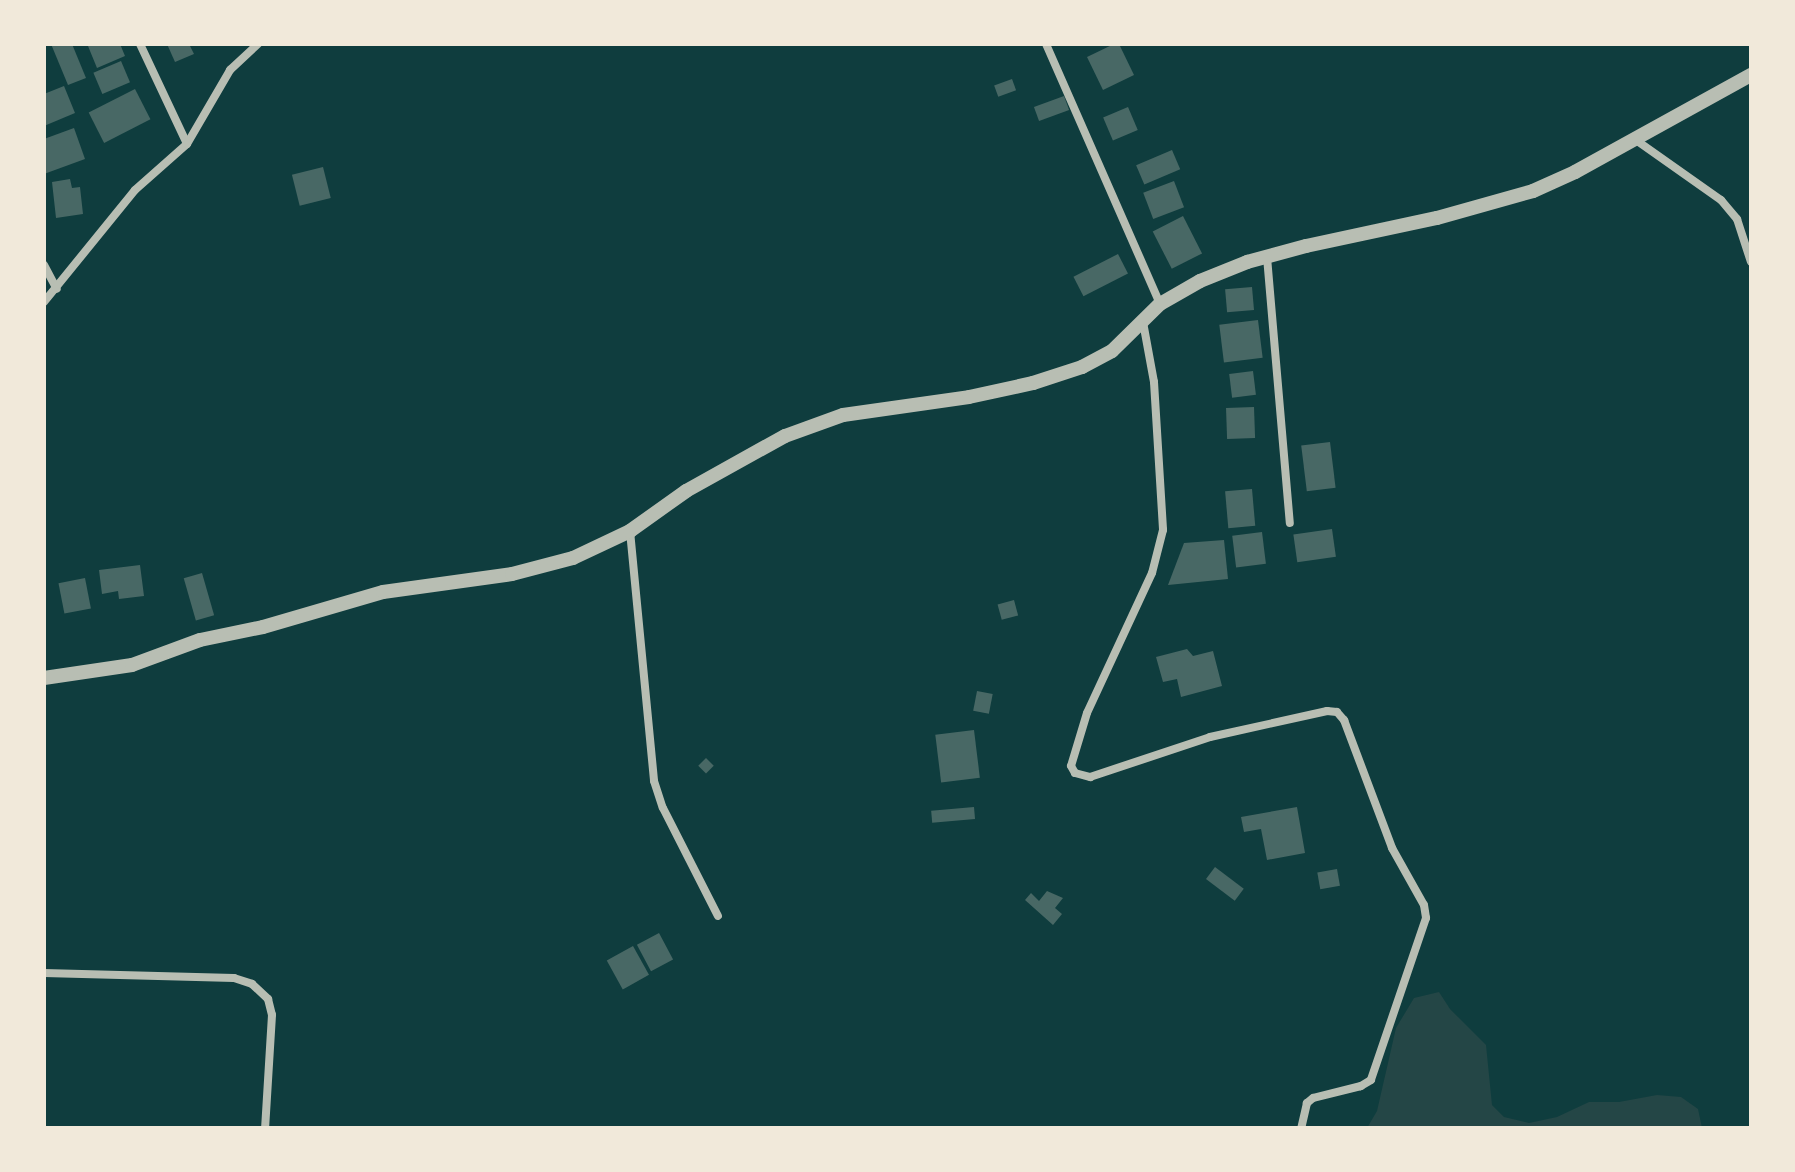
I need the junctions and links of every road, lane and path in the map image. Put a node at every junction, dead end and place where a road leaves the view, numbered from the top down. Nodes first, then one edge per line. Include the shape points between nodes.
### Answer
1 (140, 44) edge
2 (258, 44) edge
3 (1046, 44) edge
4 (1751, 75) edge
5 (1632, 138) junction
6 (187, 144) junction
7 (1267, 257) junction
8 (1751, 262) edge
9 (44, 265) edge
10 (57, 289) junction
11 (44, 302) edge
12 (1160, 304) junction
13 (1143, 322) junction
14 (1290, 523) dead end
15 (630, 531) junction
16 (44, 678) edge
17 (718, 916) dead end
18 (44, 973) edge
19 (265, 1128) edge
20 (1301, 1128) edge

1 - 6 street
2 - 6 street via 230,70
3 - 12 street
4 - 5 street
5 - 7 street via 1533,191
5 - 8 street via 1721,200 1737,219
6 - 10 street via 135,190
7 - 12 street via 1200,281
7 - 14 street
9 - 10 street
10 - 11 street
12 - 13 street
13 - 15 street via 1112,351 1033,383 843,415 785,436 686,491
13 - 20 street via 1154,382 1163,530 1152,573 1087,713 1071,766 1075,773 1090,777 1210,737 1337,712 1392,848 1424,905 1426,918 1371,1080 1313,1098
15 - 16 street via 544,568 383,592 200,640 132,665
15 - 17 street via 654,781
18 - 19 street via 234,978 252,984 268,999 272,1015

